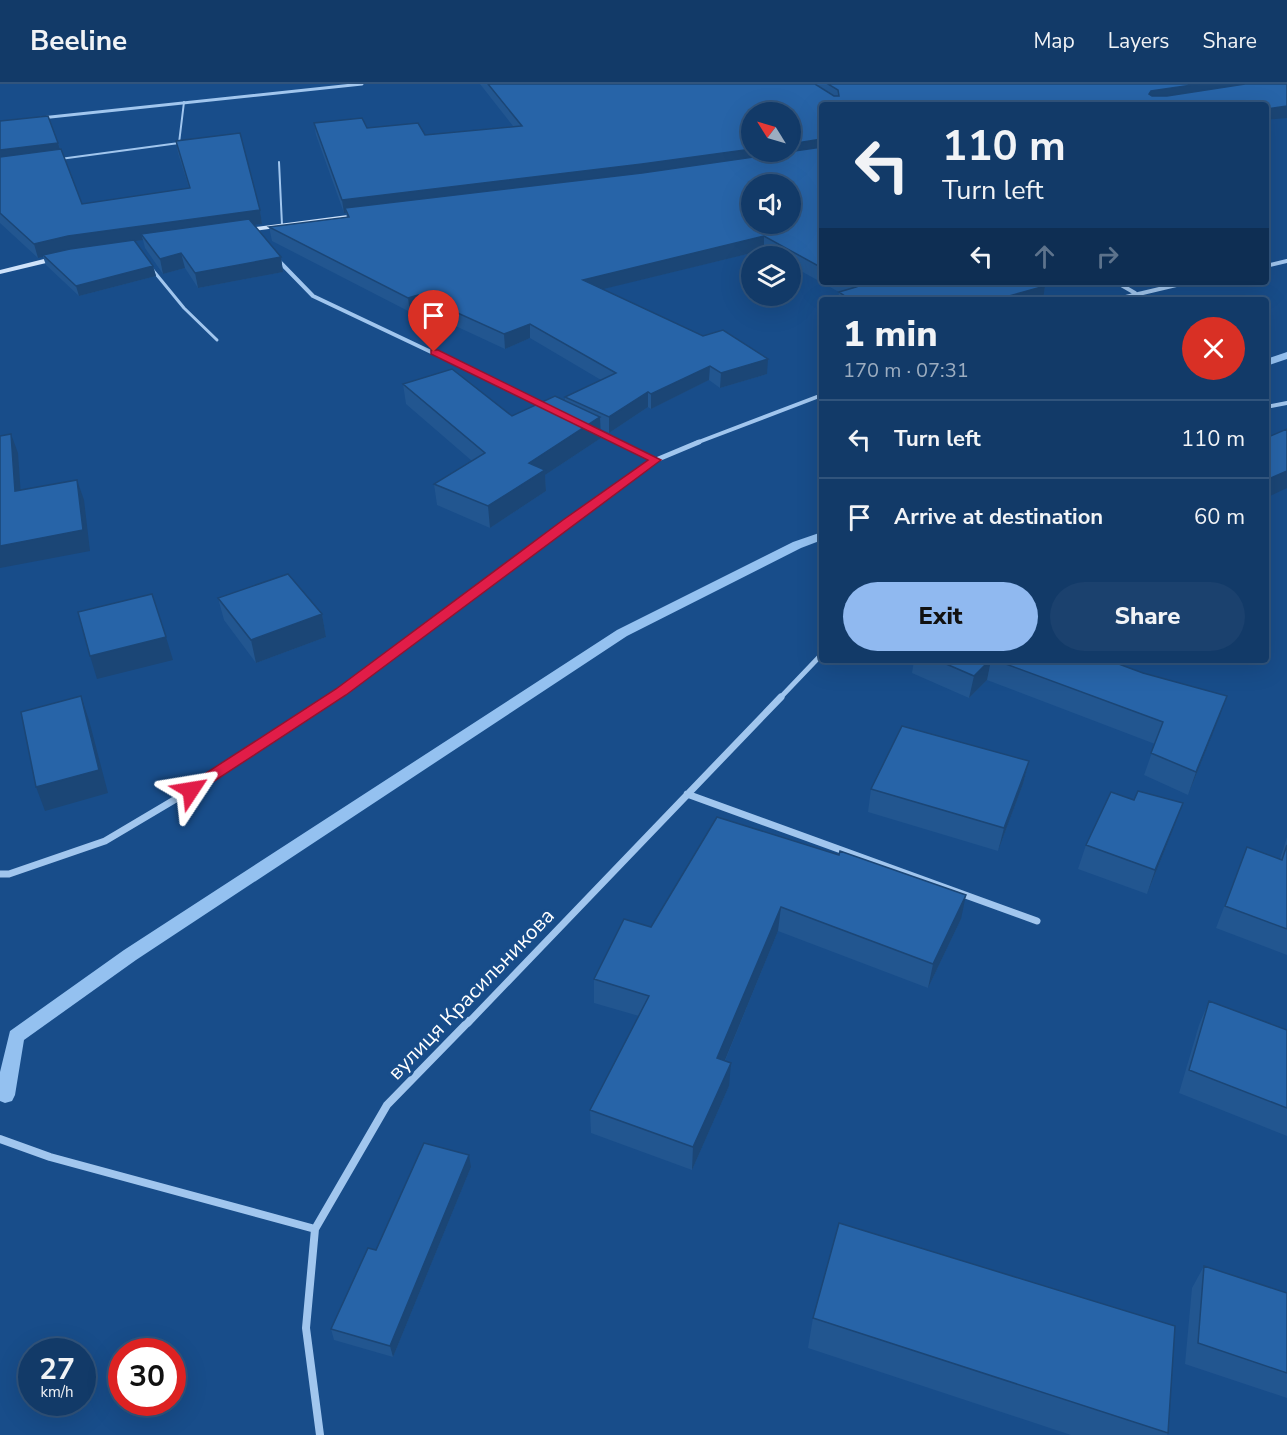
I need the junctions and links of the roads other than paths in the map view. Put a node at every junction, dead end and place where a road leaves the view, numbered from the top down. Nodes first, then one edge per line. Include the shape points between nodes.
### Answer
1 (362, 84) edge
2 (184, 102) junction
3 (34, 118) edge
4 (56, 160) edge
5 (279, 162) dead end
6 (370, 214) edge
7 (282, 225) junction
8 (260, 228) junction
9 (226, 233) edge
10 (263, 237) edge
11 (72, 254) edge
12 (274, 254) edge
13 (147, 261) edge
14 (1287, 261) edge
15 (1269, 265) edge
16 (0, 273) edge
17 (1121, 285) edge
18 (1174, 285) edge
19 (1135, 293) junction
20 (1122, 297) edge
21 (217, 340) dead end
22 (819, 396) edge
23 (1287, 403) edge
24 (1269, 406) edge
25 (551, 409) edge
26 (593, 429) edge
27 (656, 460) junction
28 (819, 657) edge
29 (687, 794) junction
30 (0, 874) edge
31 (1037, 921) dead end
32 (0, 1139) edge
33 (315, 1229) junction
34 (320, 1435) edge

1 - 2 street
2 - 3 street
2 - 4 lane via 179,143
5 - 7 lane
6 - 7 street
7 - 8 street
8 - 9 street
8 - 10 street
11 - 16 street
12 - 25 street via 313,296
13 - 21 lane via 184,308
14 - 15 street
17 - 19 street
18 - 19 street
19 - 20 street
22 - 27 street
23 - 24 street
26 - 27 street
27 - 30 street via 341,692 191,790 105,841
28 - 29 street, вулиця Красильникова
29 - 31 street
29 - 33 street, вулиця Красильникова via 387,1105
32 - 33 street via 50,1157
33 - 34 street, вулиця Красильникова via 306,1328

